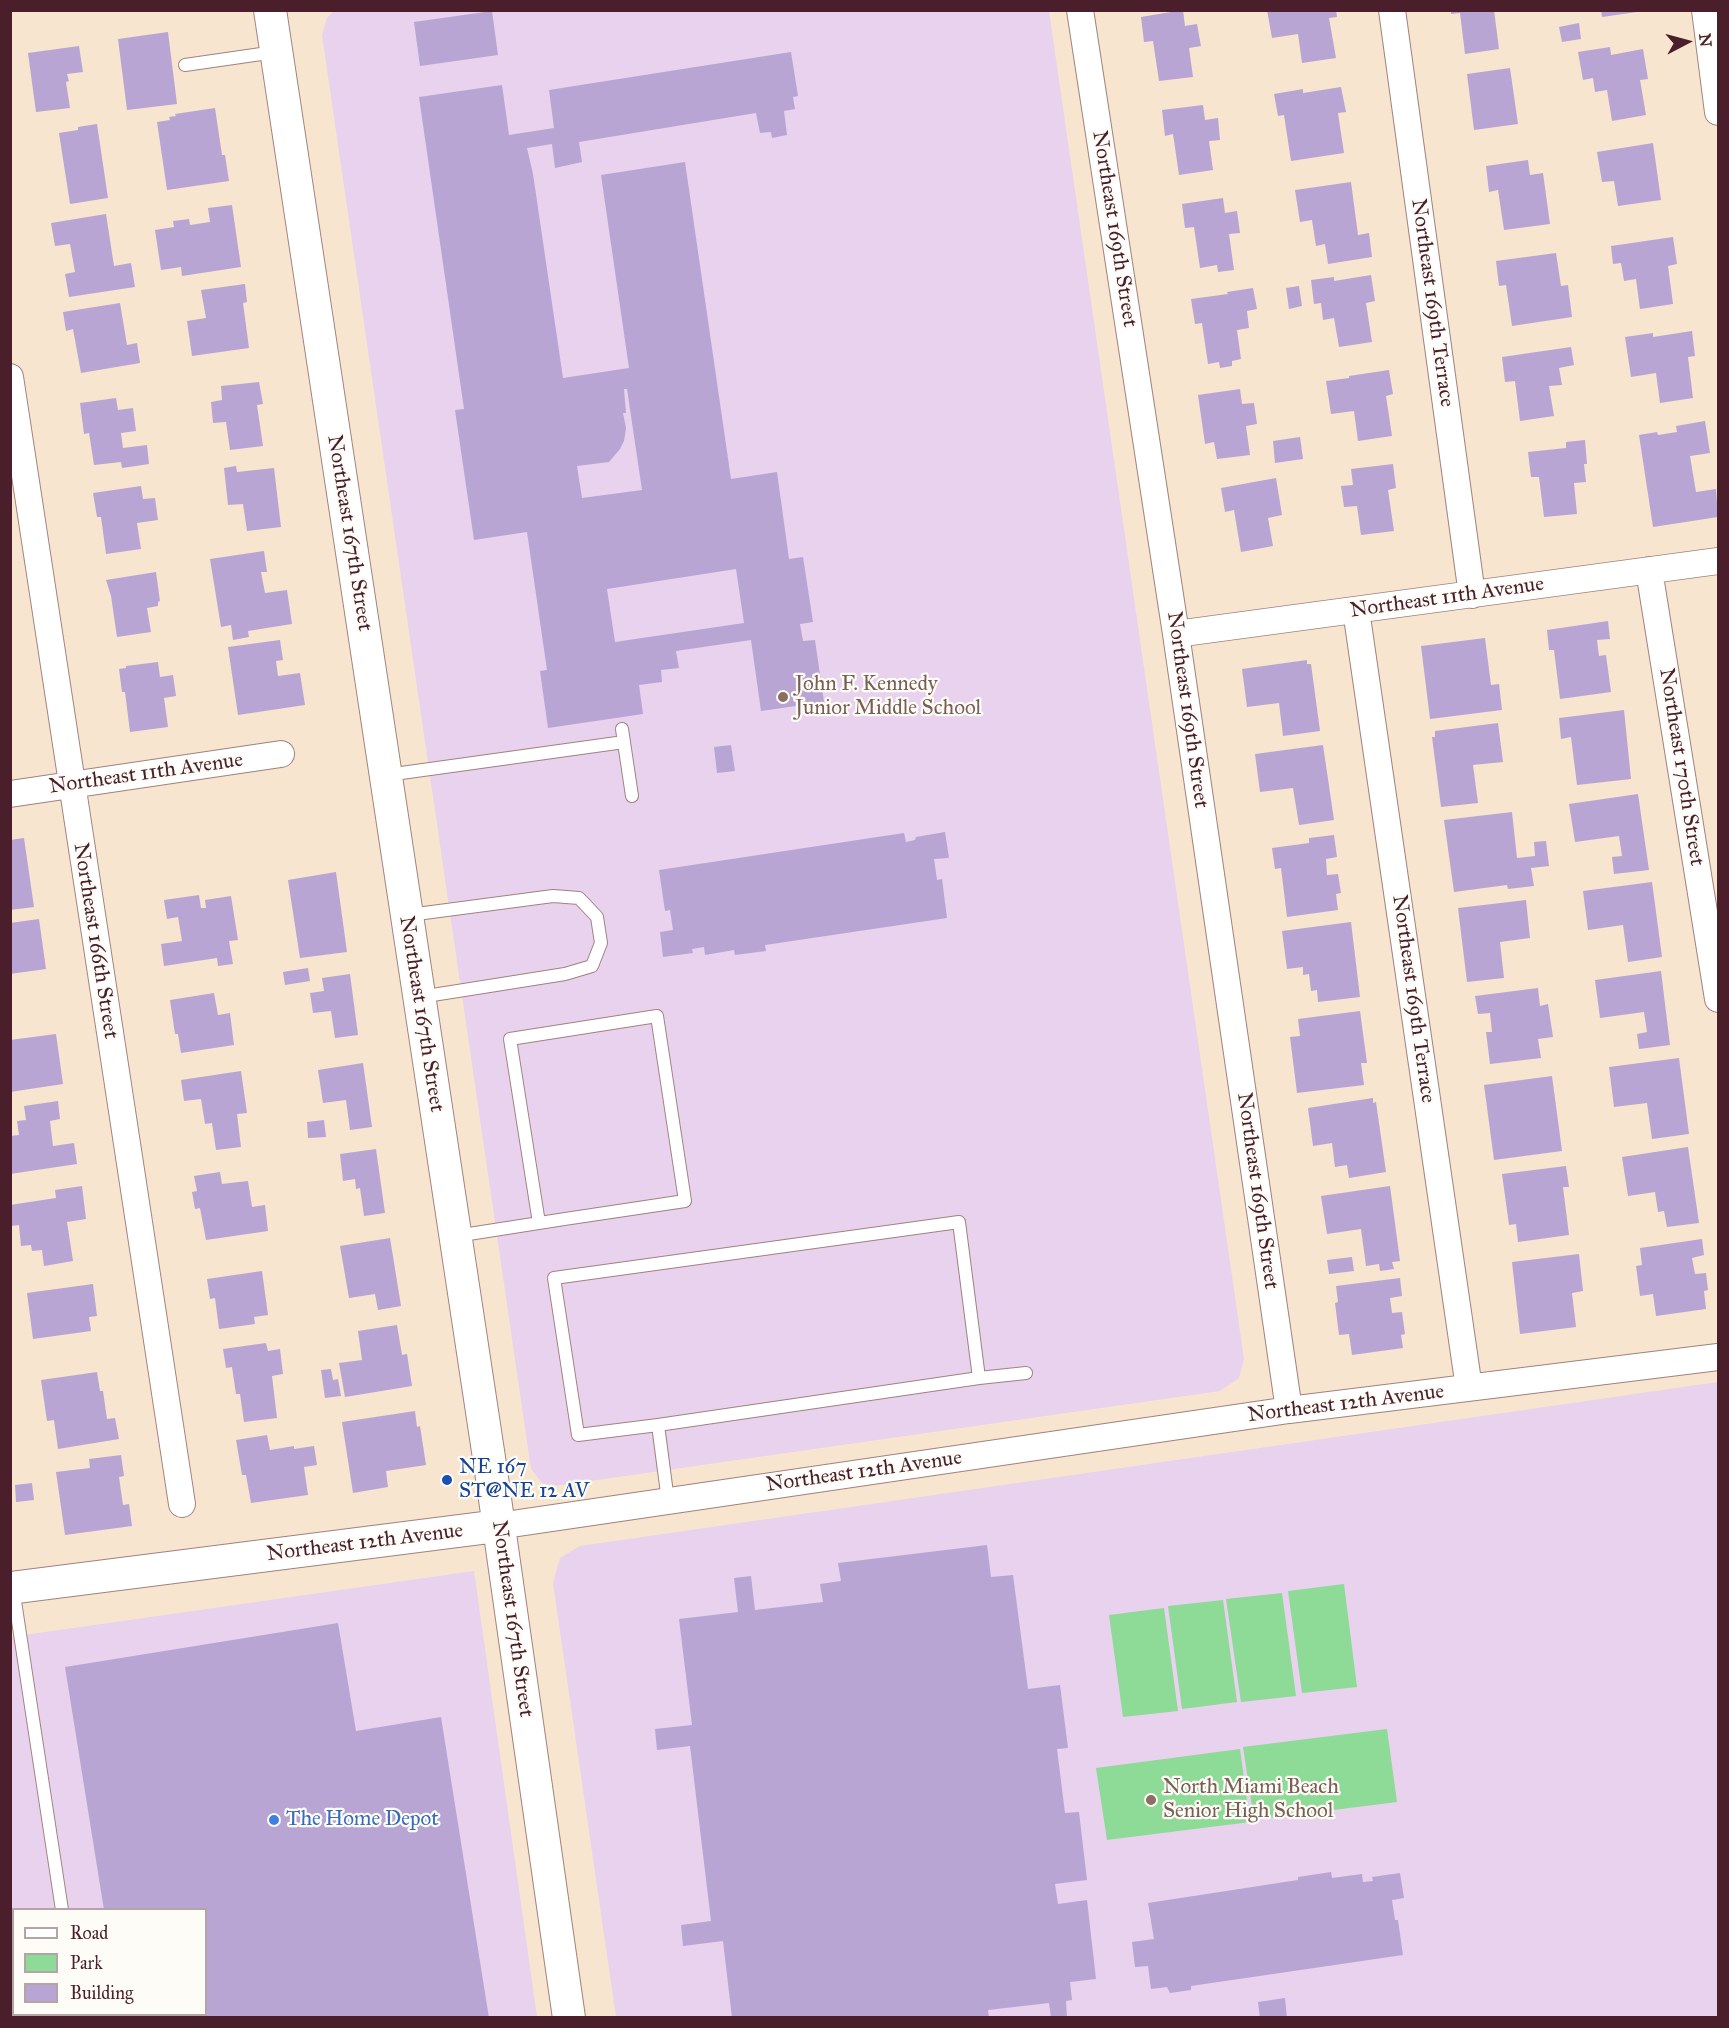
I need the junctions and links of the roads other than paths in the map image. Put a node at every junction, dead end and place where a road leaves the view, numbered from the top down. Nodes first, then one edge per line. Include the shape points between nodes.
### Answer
1 (270, 10) edge
2 (1080, 10) edge
3 (1392, 10) edge
4 (1705, 10) edge
5 (276, 51) junction
6 (185, 65) dead end
7 (1719, 112) edge
8 (10, 377) edge
9 (1719, 561) edge
10 (1649, 570) junction
11 (1472, 595) junction
12 (1356, 610) junction
13 (1176, 634) junction
14 (622, 729) dead end
15 (624, 742) junction
16 (281, 754) dead end
17 (386, 776) junction
18 (71, 785) junction
19 (10, 794) edge
20 (632, 796) dead end
21 (407, 915) junction
22 (419, 997) junction
23 (1719, 999) edge
24 (540, 1223) junction
25 (455, 1237) junction
26 (1719, 1357) edge
27 (1026, 1373) dead end
28 (979, 1378) junction
29 (1469, 1388) junction
30 (1289, 1410) junction
31 (658, 1425) junction
32 (668, 1501) junction
33 (182, 1504) dead end
34 (498, 1526) junction
35 (12, 1588) edge
36 (62, 1908) edge
37 (569, 2018) edge

1 - 5 street, Northeast 167th Street
2 - 13 street, Northeast 169th Street
3 - 11 street, Northeast 169th Terrace
4 - 7 street
5 - 6 lane
5 - 17 street, Northeast 167th Street
8 - 18 street, Northeast 166th Street
9 - 10 street, Northeast 11th Avenue
10 - 11 street, Northeast 11th Avenue
10 - 23 street, Northeast 170th Street
11 - 12 street, Northeast 11th Avenue
12 - 13 street, Northeast 11th Avenue
12 - 29 street, Northeast 169th Terrace
13 - 30 street, Northeast 169th Street
14 - 15 lane
15 - 17 lane
15 - 20 lane
16 - 18 street, Northeast 11th Avenue
17 - 21 street, Northeast 167th Street
18 - 19 street, Northeast 11th Avenue
18 - 33 street, Northeast 166th Street
21 - 22 street, Northeast 167th Street
21 - 22 lane via 553,896 579,898 597,917 601,943 592,966 566,974
22 - 25 street, Northeast 167th Street
24 - 24 lane via 685,1201 657,1016 510,1038
24 - 25 lane
25 - 34 street, Northeast 167th Street
26 - 29 street, Northeast 12th Avenue
27 - 28 lane
28 - 31 lane
28 - 31 lane via 959,1222 554,1278 578,1435
29 - 30 street, Northeast 12th Avenue
30 - 32 street, Northeast 12th Avenue
31 - 32 lane
32 - 34 street, Northeast 12th Avenue
34 - 35 street, Northeast 12th Avenue
34 - 37 street, Northeast 167th Street
35 - 36 lane

